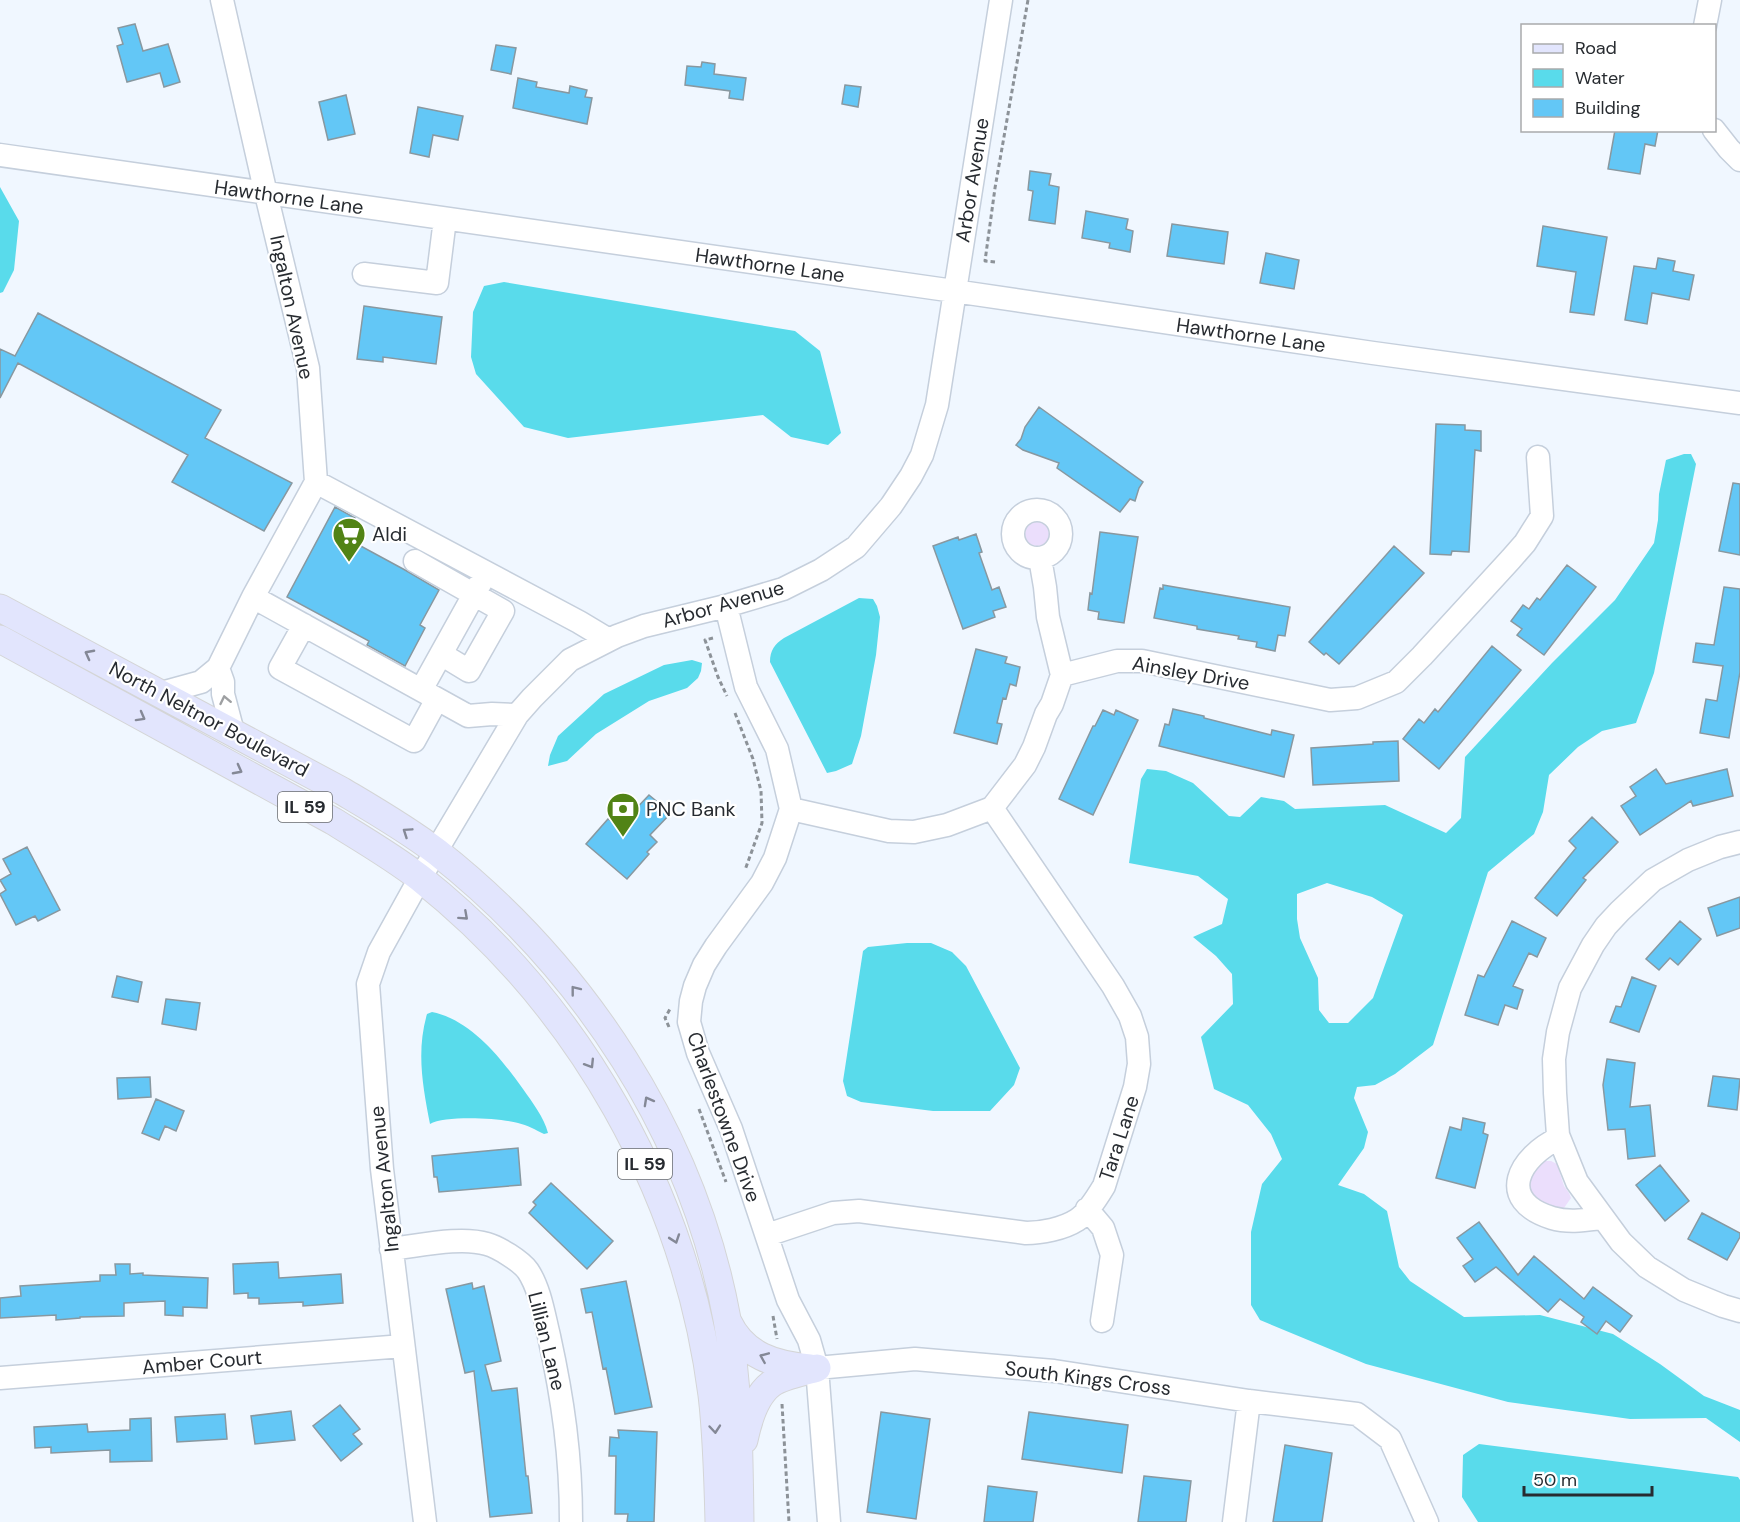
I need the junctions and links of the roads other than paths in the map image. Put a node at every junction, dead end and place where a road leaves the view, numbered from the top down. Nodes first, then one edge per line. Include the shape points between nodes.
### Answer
1 (222, 0) edge
2 (1001, 0) edge
3 (1710, 0) edge
4 (1705, 24) edge
5 (1716, 132) edge
6 (0, 155) edge
7 (1740, 160) edge
8 (266, 194) junction
9 (445, 219) junction
10 (364, 274) dead end
11 (954, 291) junction
12 (1740, 403) edge
13 (1538, 457) dead end
14 (316, 482) junction
15 (1040, 558) dead end
16 (415, 561) dead end
17 (486, 573) junction
18 (475, 594) junction
19 (253, 597) junction
20 (726, 606) junction
21 (0, 608) edge
22 (304, 625) junction
23 (0, 639) edge
24 (609, 640) junction
25 (441, 654) junction
26 (218, 668) junction
27 (1062, 675) junction
28 (161, 693) junction
29 (429, 694) junction
30 (517, 716) junction
31 (233, 732) junction
32 (992, 808) junction
33 (791, 809) junction
34 (1740, 842) edge
35 (435, 851) junction
36 (420, 878) junction
37 (1559, 1138) junction
38 (1087, 1209) junction
39 (1603, 1218) junction
40 (767, 1235) junction
41 (391, 1249) junction
42 (1740, 1311) edge
43 (727, 1319) junction
44 (1102, 1321) dead end
45 (403, 1346) junction
46 (817, 1368) junction
47 (779, 1372) junction
48 (0, 1378) edge
49 (1249, 1401) junction
50 (739, 1471) junction
51 (425, 1522) edge
52 (571, 1522) edge
53 (719, 1522) edge
54 (740, 1522) edge
55 (829, 1522) edge
56 (1234, 1522) edge
57 (1426, 1522) edge

1 - 8 street, Ingalton Avenue
2 - 11 street, Arbor Avenue
3 - 4 street
5 - 7 street
6 - 8 street, Hawthorne Lane
8 - 9 street, Hawthorne Lane
8 - 14 street, Ingalton Avenue via 308,368
9 - 10 street via 437,283
9 - 11 street, Hawthorne Lane
11 - 12 street, Hawthorne Lane
11 - 20 street, Arbor Avenue via 938,405 917,465 891,506 856,547 821,570 783,589
13 - 27 street, Ainsley Drive via 1542,516 1536,527 1396,682 1357,698 1330,700 1142,661 1117,661
14 - 17 street
14 - 19 street
15 - 27 street via 1048,617
16 - 18 street
17 - 18 street
17 - 24 street
18 - 25 street
18 - 25 street via 503,611 469,671
19 - 22 street
19 - 26 street
20 - 24 street, Arbor Avenue via 644,626
20 - 33 street via 746,687 777,749
28 -> 21 main road, North Neltnor Boulevard / IL 59
22 - 29 street
22 - 29 street via 280,668 414,741
23 -> 36 main road, North Neltnor Boulevard / IL 59 via 333,821
24 - 30 street, Arbor Avenue via 570,660
25 - 29 street
26 - 28 street via 201,682
31 -> 26 street
27 - 32 street via 1025,765
28 - 31 main road, North Neltnor Boulevard / IL 59
29 - 30 street via 468,716
30 - 35 street, Arbor Avenue
35 -> 31 main road, North Neltnor Boulevard / IL 59 via 342,791
32 - 33 street via 947,825 914,832 889,831
32 - 38 street, Tara Lane via 1113,986 1137,1037 1139,1064 1135,1087 1104,1186
33 - 40 street, Charlestowne Drive via 762,883 704,965 691,1001 689,1022
34 - 37 street via 1688,860 1653,880 1620,911 1593,945 1570,988 1558,1032 1554,1059
35 - 36 street, Ingalton Avenue
43 -> 35 main road, North Neltnor Boulevard / IL 59 via 685,1177 632,1072 590,1009 527,934
36 - 41 street, Ingalton Avenue via 379,952 368,984
36 -> 53 main road, North Neltnor Boulevard / IL 59 via 492,943 549,1007 613,1101 643,1160 676,1240 694,1302 716,1436
37 - 39 street via 1577,1182
37 - 39 street via 1532,1155 1522,1168 1518,1184 1521,1199 1553,1218
38 - 40 street, Tara Lane via 1078,1220 1040,1233 859,1210 833,1213
38 - 44 street via 1103,1228 1112,1255
39 - 42 street via 1647,1267 1701,1298
40 - 46 street, Charlestowne Drive via 788,1300 809,1340
41 - 45 street, Ingalton Avenue
41 - 52 street, Lillian Lane via 459,1241 486,1243 527,1270 543,1307 565,1417
47 -> 43 main road via 748,1349
43 - 50 main road, North Neltnor Boulevard / IL 59 via 735,1372
45 - 48 street, Amber Court
45 - 51 street, Ingalton Avenue
46 - 47 main road
46 - 49 street, South Kings Cross via 915,1359 1054,1371
46 - 55 street, Charlestowne Drive
47 - 50 main road via 752,1412
49 - 56 street
49 - 57 street, South Kings Cross via 1357,1414 1390,1439
50 - 54 main road, North Neltnor Boulevard / IL 59

